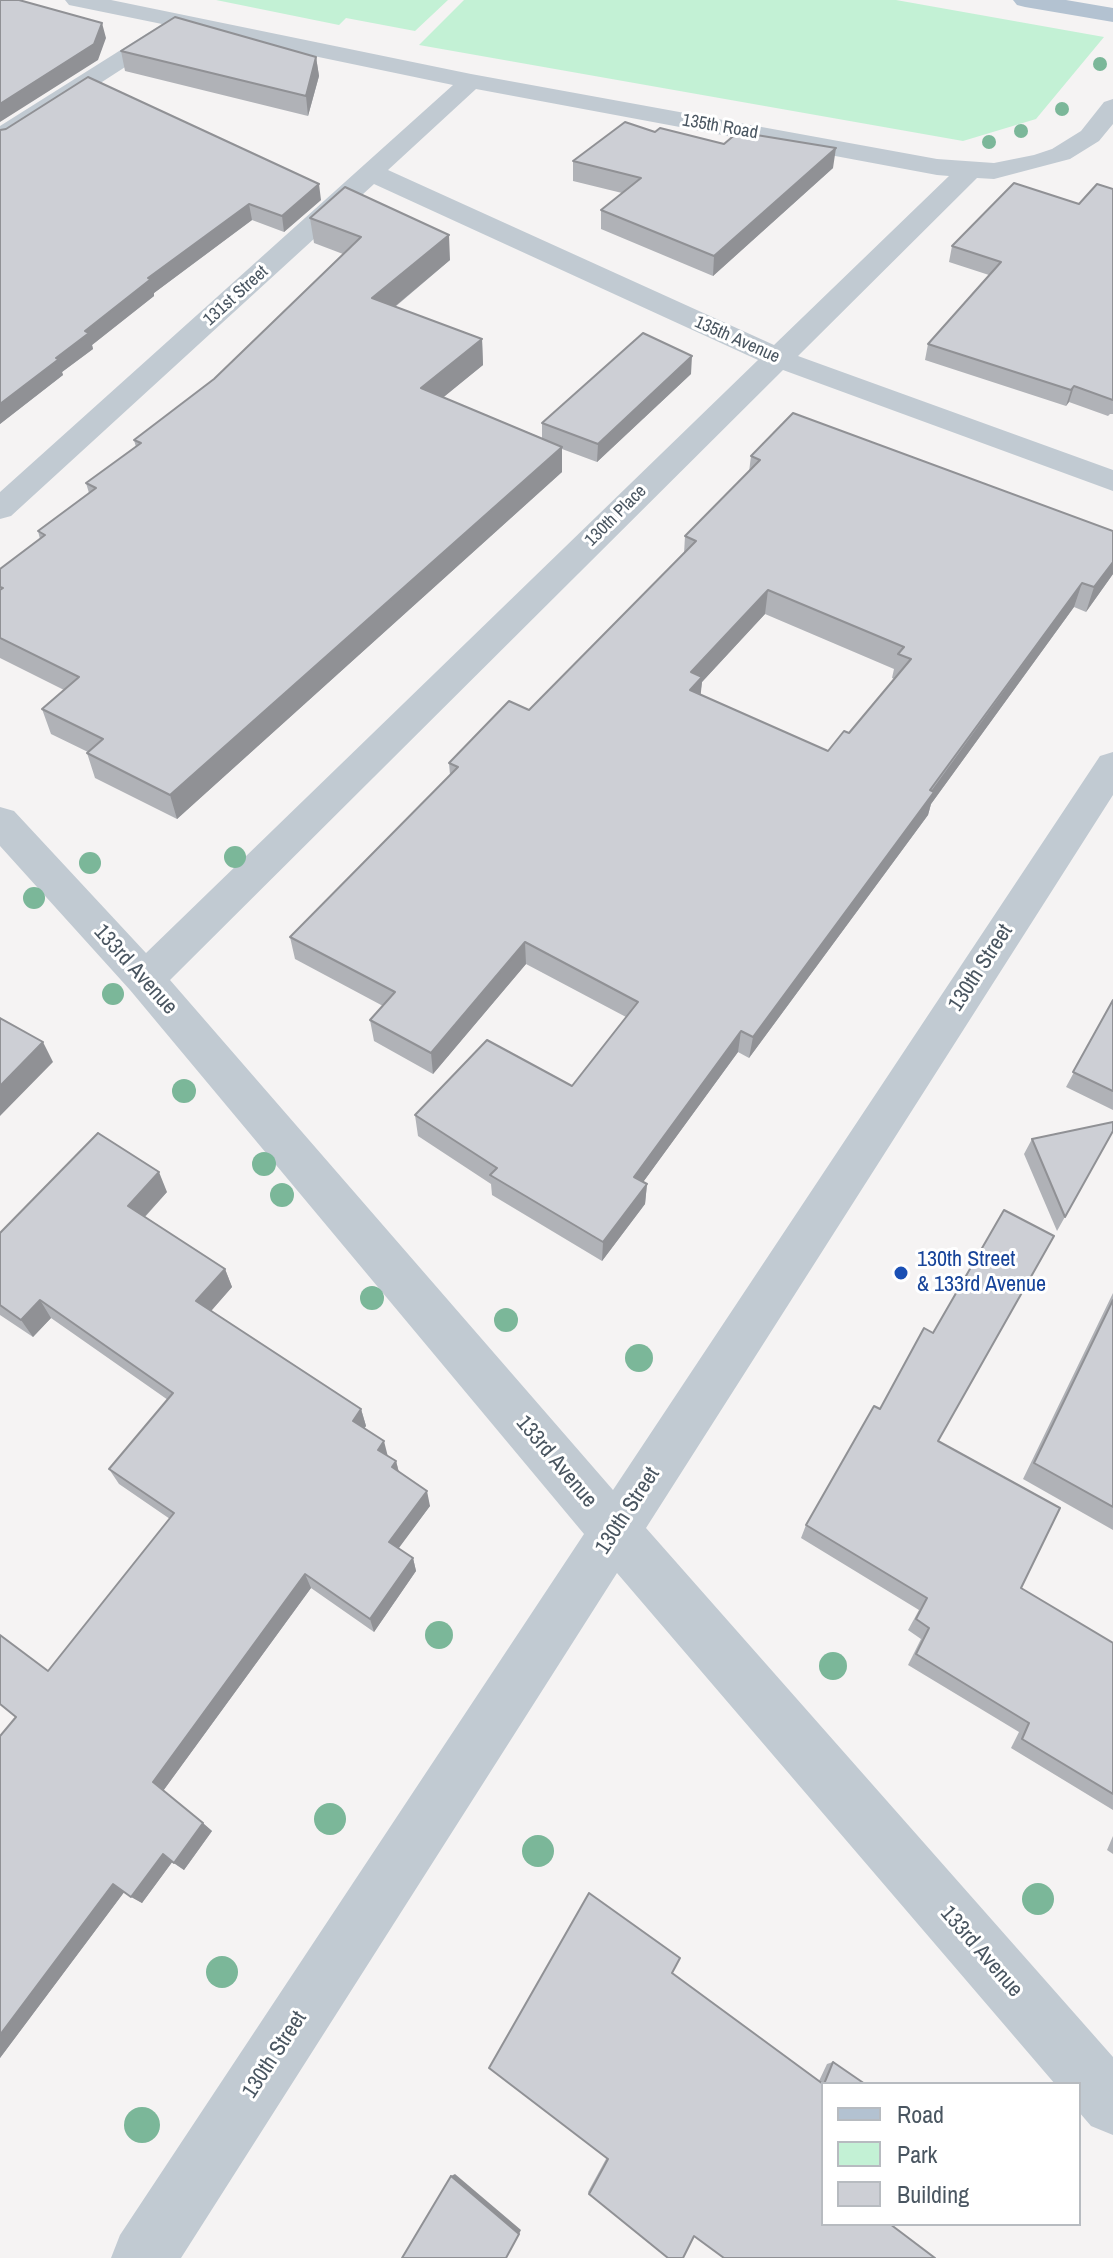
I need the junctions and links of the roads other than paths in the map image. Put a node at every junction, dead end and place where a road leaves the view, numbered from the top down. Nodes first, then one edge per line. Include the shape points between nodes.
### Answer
1 (77, 0) edge
2 (1025, 0) edge
3 (1113, 15) edge
4 (183, 20) junction
5 (471, 81) junction
6 (1113, 107) edge
7 (0, 137) edge
8 (970, 170) junction
9 (372, 173) junction
10 (777, 358) junction
11 (1113, 481) edge
12 (0, 509) edge
13 (1113, 765) edge
14 (0, 821) edge
15 (145, 979) junction
16 (615, 1531) junction
17 (1113, 2104) edge
18 (143, 2258) edge

1 - 4 street
2 - 3 main road
4 - 5 street
4 - 7 street
5 - 8 street, 135th Road
5 - 9 street, 131st Street
6 - 8 street via 1090,136 1061,154 1017,168
8 - 10 street, 130th Place
9 - 10 street, 135th Avenue
9 - 12 street, 131st Street
10 - 11 street, 135th Avenue
10 - 15 street, 130th Place
13 - 16 street, 130th Street
14 - 15 street, 133rd Avenue
15 - 16 street, 133rd Avenue
16 - 17 street, 133rd Avenue
16 - 18 street, 130th Street

